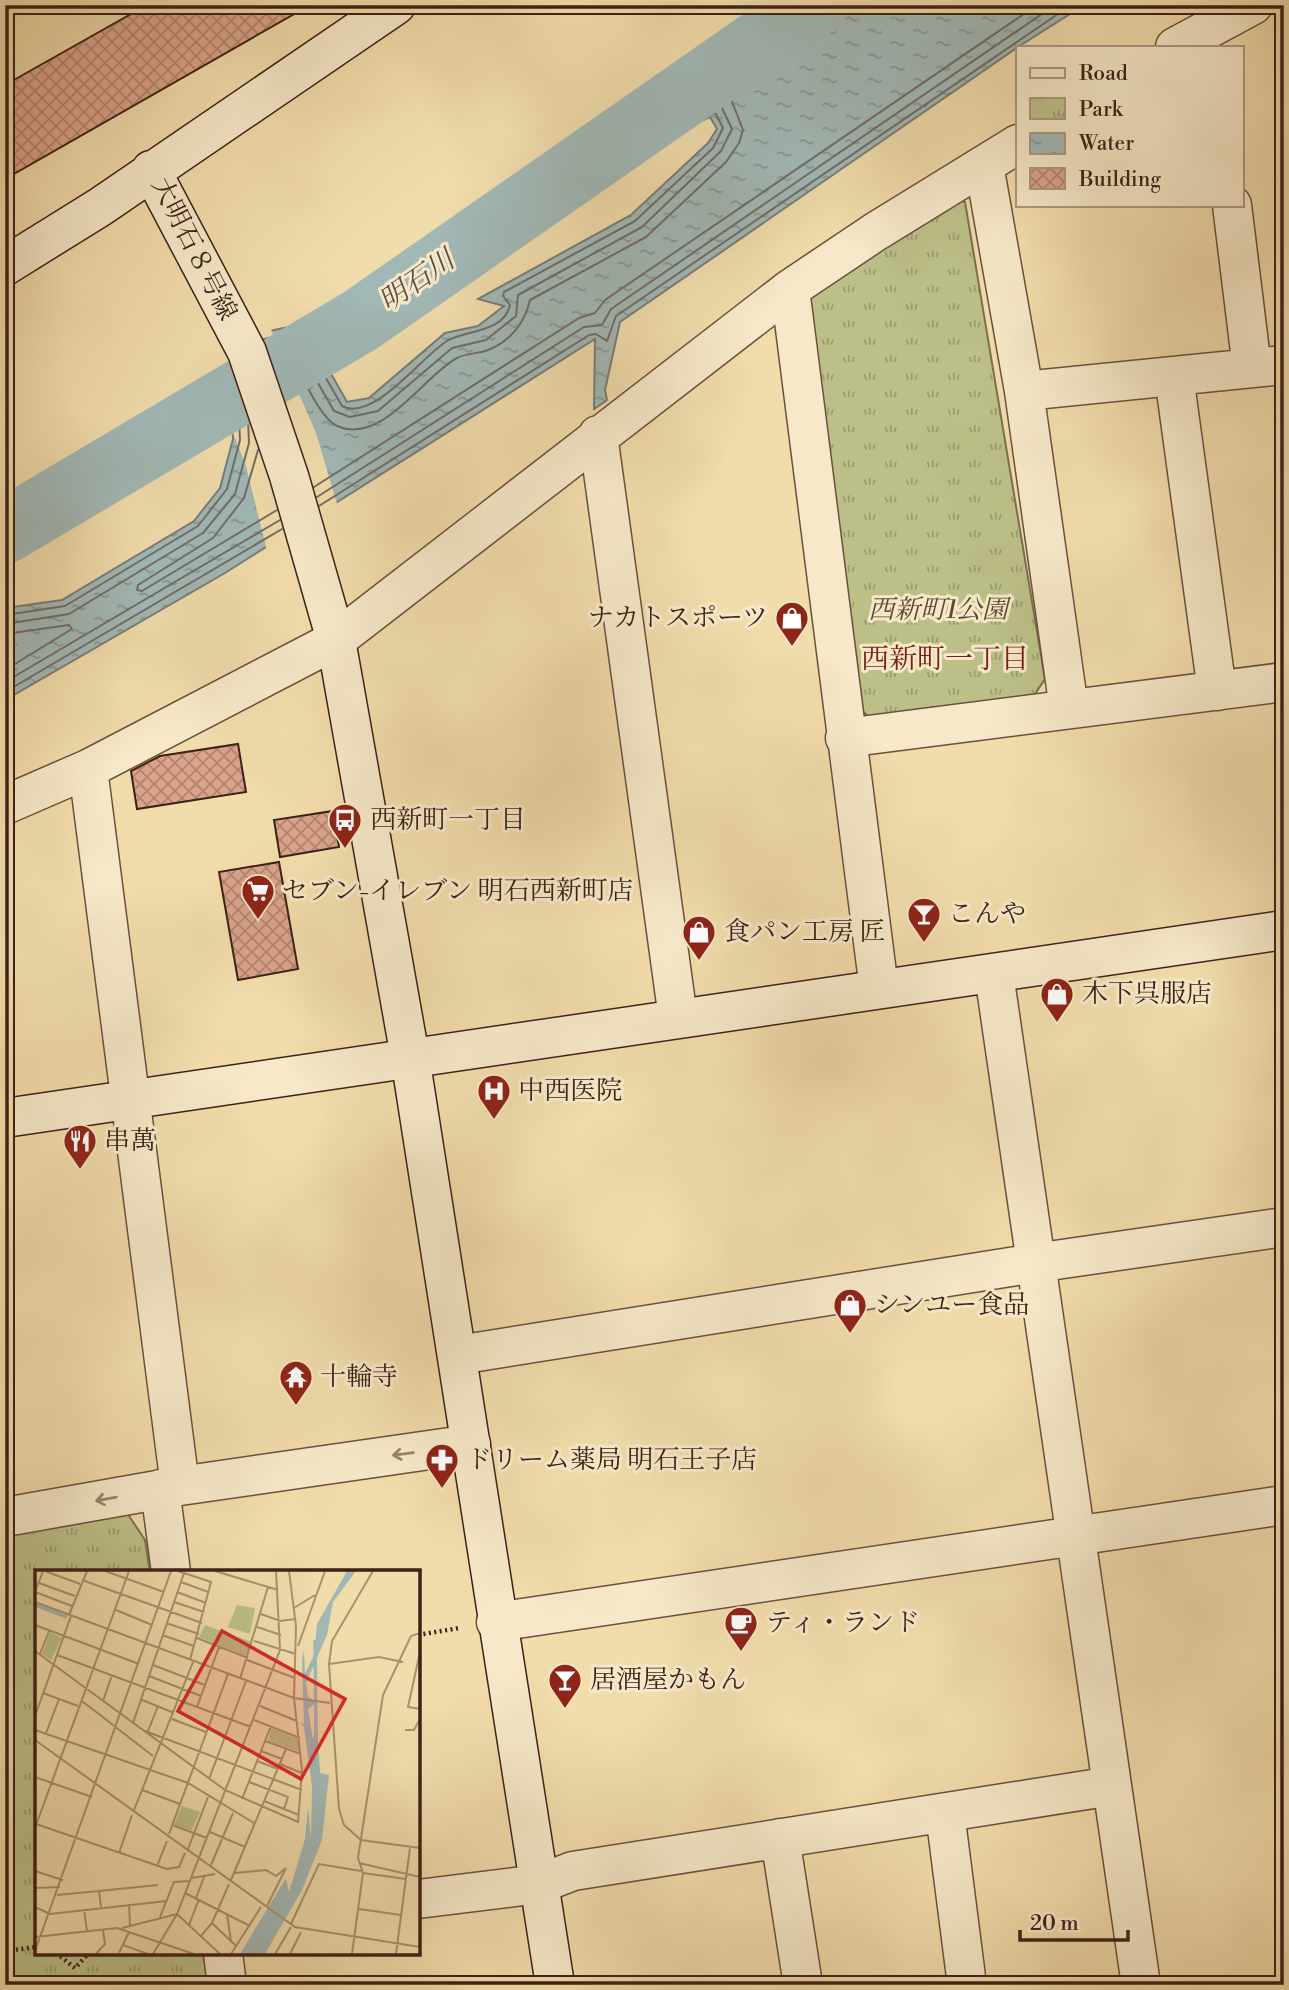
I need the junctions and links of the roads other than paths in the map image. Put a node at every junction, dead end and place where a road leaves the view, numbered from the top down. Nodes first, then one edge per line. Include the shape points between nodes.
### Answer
1 (396, 5) edge
2 (1253, 5) edge
3 (1211, 38) edge
4 (1179, 46) edge
5 (1016, 145) edge
6 (984, 165) junction
7 (151, 170) junction
8 (1232, 206) edge
9 (5, 266) edge
10 (790, 289) junction
11 (1268, 366) edge
12 (1174, 376) junction
13 (1024, 391) junction
14 (598, 435) junction
15 (331, 624) junction
16 (1284, 682) edge
17 (1217, 691) junction
18 (1069, 709) junction
19 (845, 738) junction
20 (88, 769) junction
21 (5, 805) edge
22 (1284, 930) edge
23 (994, 974) junction
24 (879, 989) junction
25 (678, 1018) junction
26 (411, 1057) junction
27 (129, 1099) junction
28 (5, 1118) edge
29 (1284, 1227) edge
30 (1035, 1263) junction
31 (458, 1355) junction
32 (471, 1444) junction
33 (170, 1488) junction
34 (1284, 1505) edge
35 (5, 1517) edge
36 (1074, 1535) junction
37 (171, 1570) edge
38 (496, 1622) junction
39 (1112, 1786) junction
40 (945, 1813) junction
41 (780, 1838) junction
42 (538, 1884) junction
43 (420, 1899) edge
44 (223, 1955) edge
45 (227, 1985) edge
46 (555, 1985) edge
47 (803, 1985) edge
48 (967, 1985) edge
49 (1141, 1985) edge

1 - 7 street, 大明石８号線
2 - 3 street
3 - 4 street
5 - 6 street
6 - 10 street
6 - 13 street
7 - 9 street
7 - 15 street, 大明石８号線 via 247,352 289,476
8 - 11 street
10 - 14 street
10 - 19 street
11 - 12 street
12 - 13 street
12 - 17 street
13 - 18 street
14 - 15 street
14 - 25 street
15 - 20 street
15 - 26 street, 大明石８号線
16 - 17 street
17 - 18 street
18 - 19 street
19 - 24 street
20 - 21 street
20 - 27 street
22 - 23 street
23 - 24 street
23 - 30 street
24 - 25 street
25 - 26 street
26 - 27 street
26 - 31 street, 大明石８号線
27 - 28 street
27 - 33 street
29 - 30 street
30 - 31 street
30 - 36 street
31 - 32 street, 大明石８号線
32 -> 33 street
32 - 38 street, 大明石８号線
33 -> 35 street
33 - 37 street
34 - 36 street
36 - 38 street
36 - 39 street
38 - 42 street, 大明石８号線
39 - 40 street
39 - 49 street
40 - 41 street
40 - 48 street
41 - 42 street via 573,1871
41 - 47 street
42 - 43 street
42 - 46 street, 大明石８号線
44 - 45 street

